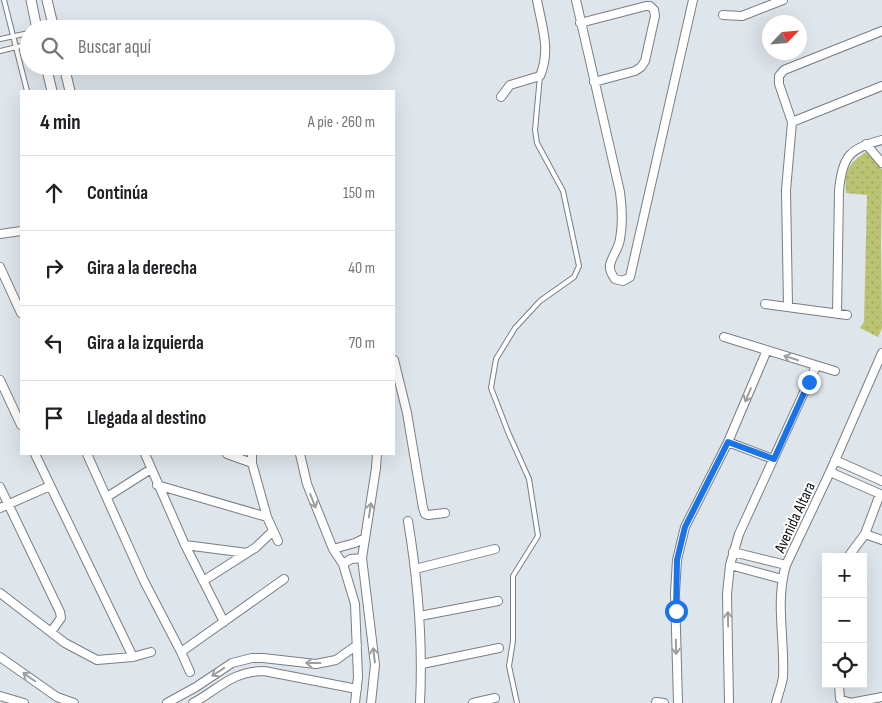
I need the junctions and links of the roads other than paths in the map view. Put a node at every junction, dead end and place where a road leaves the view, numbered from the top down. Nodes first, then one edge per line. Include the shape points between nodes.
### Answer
1 (4, 0) edge
2 (31, 0) edge
3 (47, 0) edge
4 (538, 0) edge
5 (576, 0) edge
6 (693, 0) edge
7 (783, 0) edge
8 (723, 15) dead end
9 (35, 20) edge
10 (51, 20) edge
11 (580, 23) junction
12 (882, 31) edge
13 (20, 35) edge
14 (14, 36) junction
15 (0, 39) edge
16 (20, 46) edge
17 (17, 47) junction
18 (0, 50) edge
19 (20, 60) edge
20 (23, 75) edge
21 (48, 75) edge
22 (66, 75) edge
23 (540, 76) junction
24 (594, 82) junction
25 (882, 86) edge
26 (27, 90) edge
27 (52, 90) edge
28 (70, 90) edge
29 (501, 97) dead end
30 (792, 122) junction
31 (882, 141) edge
32 (866, 144) junction
33 (882, 163) edge
34 (20, 231) edge
35 (0, 234) edge
36 (0, 267) edge
37 (766, 304) dead end
38 (788, 306) junction
39 (20, 311) edge
40 (837, 314) junction
41 (847, 315) dead end
42 (724, 337) dead end
43 (766, 350) junction
44 (882, 352) edge
45 (395, 364) edge
46 (816, 366) junction
47 (835, 371) dead end
48 (0, 380) edge
49 (20, 423) edge
50 (728, 442) junction
51 (35, 455) edge
52 (87, 455) edge
53 (145, 455) edge
54 (230, 455) edge
55 (252, 455) edge
56 (300, 455) edge
57 (377, 455) edge
58 (774, 459) junction
59 (836, 460) junction
60 (252, 463) junction
61 (151, 469) junction
62 (856, 469) junction
63 (830, 472) junction
64 (882, 481) edge
65 (851, 482) junction
66 (157, 485) junction
67 (50, 486) junction
68 (0, 487) edge
69 (107, 496) junction
70 (8, 504) junction
71 (0, 508) edge
72 (445, 513) dead end
73 (267, 517) junction
74 (408, 521) dead end
75 (273, 531) junction
76 (865, 534) junction
77 (365, 538) junction
78 (882, 540) edge
79 (278, 541) dead end
80 (185, 545) junction
81 (333, 549) junction
82 (495, 549) dead end
83 (733, 552) junction
84 (247, 553) junction
85 (851, 553) edge
86 (362, 558) junction
87 (760, 560) junction
88 (343, 564) junction
89 (730, 565) junction
90 (786, 565) junction
91 (415, 569) junction
92 (758, 571) junction
93 (782, 578) junction
94 (284, 579) dead end
95 (203, 581) junction
96 (0, 593) edge
97 (498, 601) dead end
98 (420, 616) junction
99 (224, 622) junction
100 (51, 632) junction
101 (357, 645) junction
102 (499, 648) dead end
103 (151, 652) dead end
104 (181, 652) junction
105 (0, 657) edge
106 (133, 657) junction
107 (252, 658) junction
108 (422, 664) junction
109 (252, 671) junction
110 (190, 672) dead end
111 (839, 688) edge
112 (356, 689) junction
113 (0, 696) edge
114 (882, 697) edge
115 (495, 698) dead end
116 (24, 703) edge
117 (74, 703) edge
118 (167, 703) edge
119 (193, 703) edge
120 (354, 703) edge
121 (371, 703) edge
122 (420, 703) edge
123 (473, 703) edge
124 (517, 703) edge
125 (678, 703) edge
126 (729, 703) edge
127 (776, 703) edge

1 - 14 lane
2 - 9 street
3 - 10 street
4 - 23 street via 546,47
5 - 11 street
6 - 24 street via 630,277 623,281 615,280 611,274 610,265 621,238 621,200
7 - 8 street via 742,16
11 - 24 street
11 - 24 street via 646,6 654,10 645,61 641,67
12 - 30 street via 784,70 779,76 779,84
13 - 14 lane
14 - 15 lane
14 - 17 lane
16 - 17 lane
17 - 18 lane
17 - 19 lane
20 - 26 lane
21 - 27 street
22 - 28 street
23 - 29 street via 510,85
23 - 124 lane via 537,143 563,191 579,266 574,277 540,300 515,328 496,359 491,388 529,480 538,536 513,576 513,641 509,666
25 - 30 street
30 - 38 street via 786,190
31 - 32 street
32 - 33 street
32 - 40 street via 851,153 841,172
34 - 35 street
36 - 39 street
37 - 38 street
38 - 40 street
40 - 41 street
42 - 43 street
46 -> 43 street
43 -> 50 street
44 - 59 street, Avenida Altara
45 - 72 street via 425,514
46 - 47 street
46 - 58 street
48 - 49 street
50 - 58 street
50 -> 125 street via 685,527 677,560
51 - 67 street
52 - 69 street
53 - 61 street
54 - 60 street
55 - 60 street
56 -> 81 street via 306,484
77 -> 57 street
58 - 83 street via 738,534
59 - 62 street
59 - 63 street, Avenida Altara
60 - 73 street
61 - 66 street
61 - 69 street
62 - 64 street
62 - 65 street
63 - 65 street
63 - 90 street, Avenida Altara
65 - 76 street via 880,494
66 - 73 street
66 - 80 street
67 - 70 street
67 - 106 street
68 - 70 street
69 - 104 street via 144,582
70 - 71 street
70 - 100 street via 60,612 61,618
73 - 75 street
74 - 91 street
75 - 79 street
75 - 84 street
76 - 78 street
76 - 85 street
77 - 81 street
77 - 86 street
80 - 84 street
80 - 95 street
81 - 88 street
82 - 91 street
83 - 87 street
83 - 89 street
84 - 95 street
86 - 88 street
121 -> 86 street via 375,665
87 - 90 street
87 - 92 street
88 - 101 street via 355,604
89 - 92 street
126 -> 89 street
90 - 93 street, Avenida Altara
91 - 98 street
92 - 93 street
93 - 127 street, Avenida Altara via 783,678
94 - 99 street
95 - 99 street
96 - 100 street
97 - 98 street
98 - 108 street
99 - 104 street
100 - 106 street via 97,660
101 -> 107 street via 336,660 316,664
101 - 112 street
102 - 108 street
103 - 106 street
104 - 110 street
117 -> 105 street via 57,697
107 - 109 street
107 -> 118 street via 232,663
108 - 122 street
109 - 112 street
109 - 119 street via 238,675
111 - 114 street via 840,699 850,703
112 - 120 street
113 - 116 street
115 - 123 street

